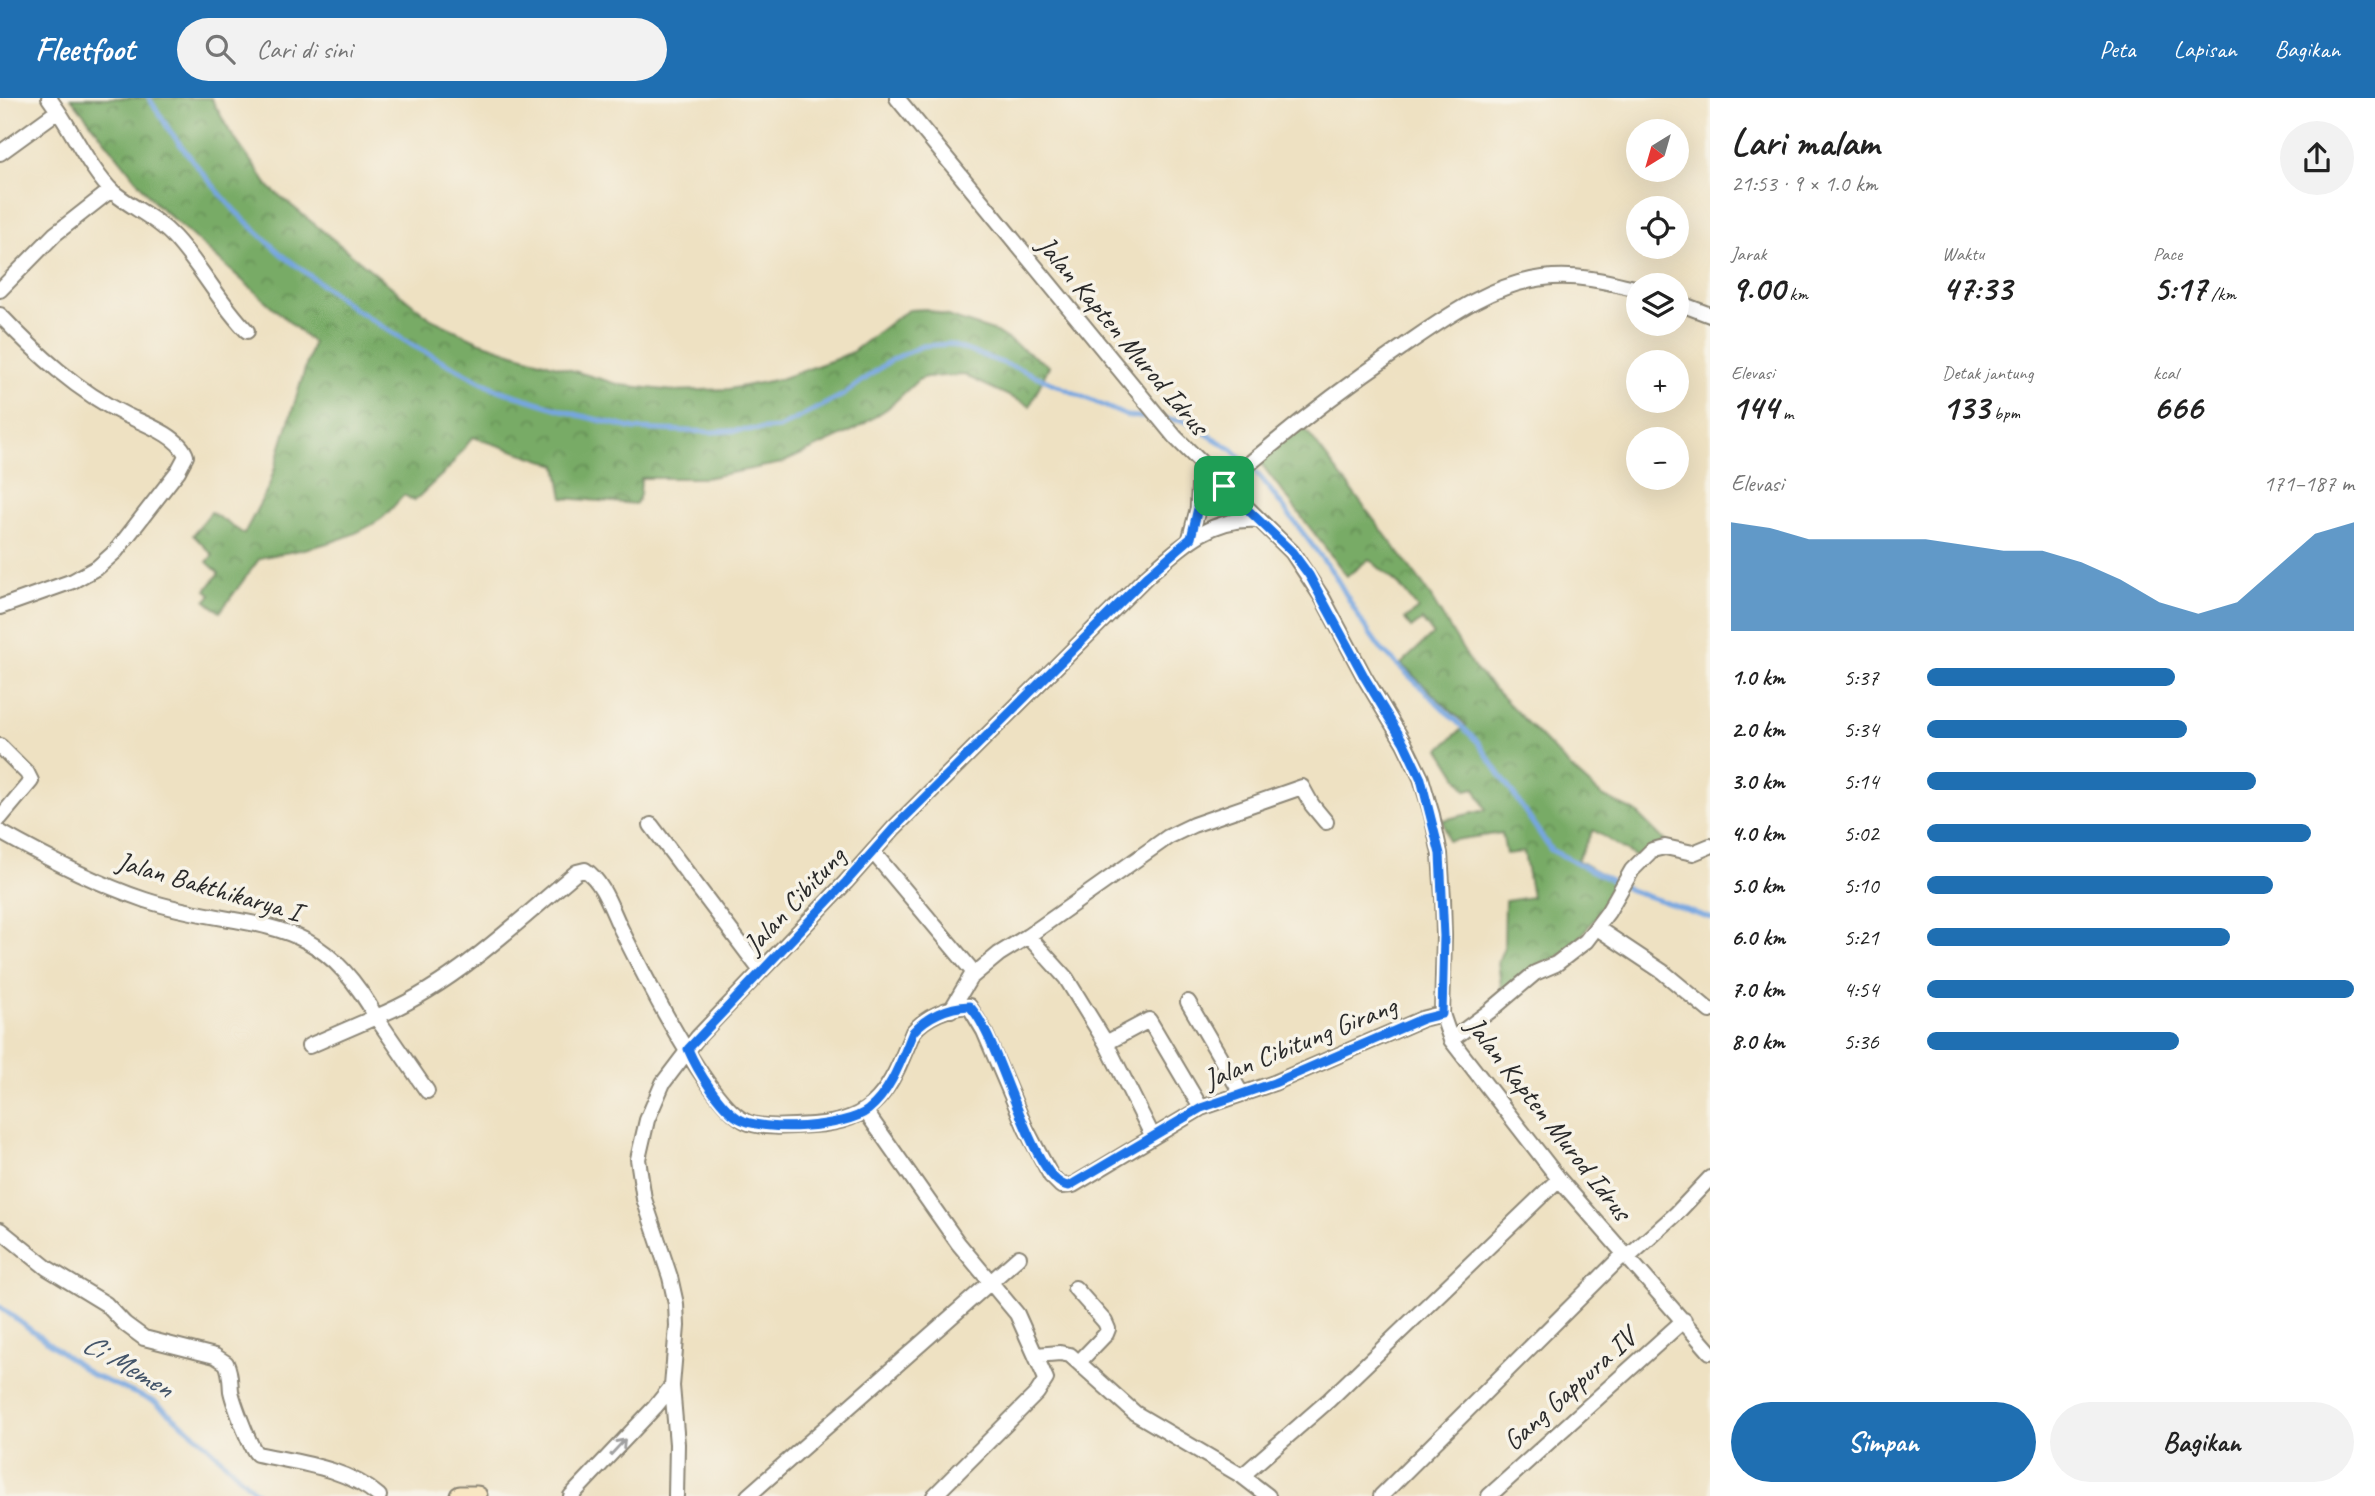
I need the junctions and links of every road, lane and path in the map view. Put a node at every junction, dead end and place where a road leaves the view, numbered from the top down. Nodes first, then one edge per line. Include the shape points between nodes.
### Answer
1 (49, 98) edge
2 (897, 98) edge
3 (58, 111) junction
4 (0, 153) edge
5 (111, 190) junction
6 (1626, 286) edge
7 (0, 290) edge
8 (1689, 307) edge
9 (0, 315) edge
10 (1710, 315) edge
11 (247, 331) dead end
12 (1200, 464) junction
13 (1224, 486) junction
14 (1259, 520) junction
15 (1191, 538) junction
16 (0, 607) edge
17 (0, 746) edge
18 (0, 818) edge
19 (1326, 822) dead end
20 (651, 825) dead end
21 (0, 832) edge
22 (1710, 846) edge
23 (873, 852) junction
24 (1597, 928) junction
25 (1028, 936) junction
26 (761, 971) junction
27 (975, 974) junction
28 (1188, 1002) dead end
29 (951, 1010) junction
30 (1710, 1012) edge
31 (1442, 1014) junction
32 (376, 1017) junction
33 (1451, 1040) junction
34 (1106, 1043) junction
35 (309, 1046) dead end
36 (688, 1049) junction
37 (427, 1091) dead end
38 (1241, 1093) junction
39 (1201, 1108) junction
40 (866, 1112) junction
41 (1153, 1137) junction
42 (1710, 1178) edge
43 (1559, 1179) junction
44 (0, 1230) edge
45 (1626, 1256) junction
46 (1019, 1257) dead end
47 (990, 1282) junction
48 (1074, 1288) dead end
49 (1684, 1320) junction
50 (1710, 1352) edge
51 (1036, 1355) junction
52 (1079, 1362) junction
53 (672, 1386) junction
54 (1242, 1476) junction
55 (379, 1496) edge
56 (460, 1496) edge
57 (477, 1496) edge
58 (571, 1496) edge
59 (676, 1496) edge
60 (748, 1496) edge
61 (934, 1496) edge
62 (1268, 1496) edge
63 (1381, 1496) edge
64 (1489, 1496) edge

1 - 3 street
2 - 12 street, Jalan Kapten Murod Idrus
3 - 4 street
3 - 5 street
5 - 7 street via 55,234
5 - 11 street via 177,239 222,305
6 - 13 street via 1570,276 1541,278 1466,304 1299,421
8 - 10 street
9 - 16 street via 54,367 113,409 154,427 186,453 178,471 107,560 86,575
12 - 13 street, Jalan Kapten Murod Idrus
12 - 15 street
13 - 14 street, Jalan Kapten Murod Idrus
14 - 15 street via 1240,519
14 - 31 street, Jalan Kapten Murod Idrus via 1309,575 1421,779 1440,854
15 - 23 street, Jalan Cibitung via 1118,605
17 - 18 street via 31,781
19 - 25 street via 1302,787 1193,825 1168,837
20 - 26 street
21 - 32 street, Jalan Bakthikarya I via 145,900 300,936 340,964
22 - 24 street via 1693,853 1656,848 1638,862
23 - 26 street, Jalan Cibitung
23 - 27 street
24 - 30 street via 1663,971
24 - 33 street via 1559,962 1535,973
25 - 27 street
25 - 34 street via 1063,974
26 - 36 street, Jalan Cibitung
27 - 29 street
28 - 38 street
29 - 40 street via 926,1019 913,1032 886,1090
29 - 41 street, Jalan Cibitung Girang via 969,1006 975,1012 1026,1129 1061,1186 1073,1185
31 - 33 street, Jalan Kapten Murod Idrus
31 - 38 street, Jalan Cibitung Girang
32 - 35 street
32 - 36 street via 461,969 583,870 604,895
32 - 37 street, Jalan Bakthikarya I
33 - 43 street, Jalan Kapten Murod Idrus
34 - 39 street via 1149,1020
34 - 41 street
36 - 40 street via 705,1080 730,1110 749,1123 832,1124
36 - 53 street, Jalan Cibitung via 663,1083 647,1120 638,1159 644,1199 676,1304
38 - 39 street, Jalan Cibitung Girang
39 - 41 street, Jalan Cibitung Girang
40 - 47 street
42 - 45 street
43 - 45 street, Jalan Kapten Murod Idrus
43 - 54 street via 1329,1400
44 - 55 street via 47,1268 110,1307 144,1338 226,1363 231,1393 257,1454 333,1471
45 - 49 street, Jalan Kapten Murod Idrus
45 - 63 street
46 - 47 street
47 - 51 street via 1017,1314
47 - 60 street
48 - 52 street via 1108,1329
49 - 50 street, Jalan Kapten Murod Idrus
49 - 64 street, Gang Gappura IV
51 - 52 street via 1065,1353
51 - 61 street via 1046,1379 1042,1387
52 - 54 street via 1135,1413
58 -> 53 street
53 - 59 street, Jalan Cibitung
54 - 62 street
56 - 57 main road

